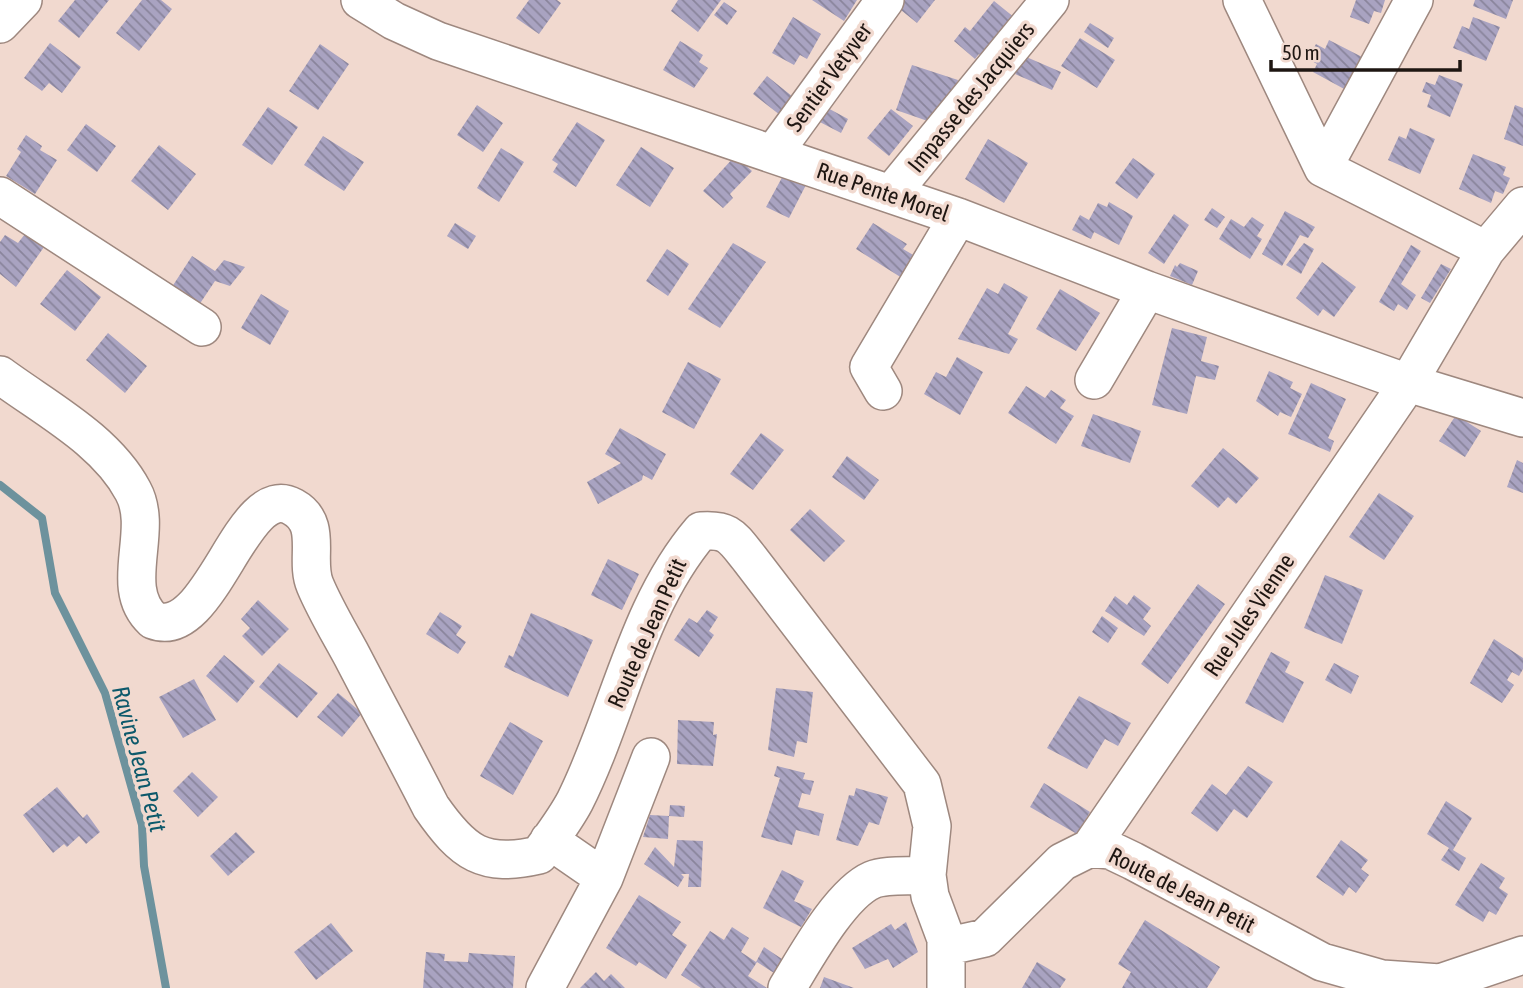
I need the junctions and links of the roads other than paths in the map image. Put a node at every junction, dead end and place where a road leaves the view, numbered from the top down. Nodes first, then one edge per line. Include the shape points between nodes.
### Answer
1 (23, 0) edge
2 (360, 0) edge
3 (885, 0) edge
4 (1050, 0) edge
5 (1242, 0) edge
6 (1414, 0) edge
7 (0, 24) edge
8 (773, 154) junction
9 (1323, 168) junction
10 (891, 194) junction
11 (0, 196) edge
12 (1523, 206) edge
13 (958, 217) junction
14 (1486, 250) junction
15 (1147, 290) junction
16 (202, 327) dead end
17 (0, 375) edge
18 (1094, 380) dead end
19 (1408, 383) junction
20 (883, 391) dead end
21 (1523, 418) edge
22 (652, 757) dead end
23 (549, 840) junction
24 (1090, 848) junction
25 (927, 876) junction
26 (604, 878) junction
27 (946, 939) junction
28 (1523, 956) edge
29 (545, 988) edge
30 (787, 988) edge
31 (946, 988) edge

1 - 7 street
2 - 8 street, Rue Pente Morel via 438,41
3 - 8 street, Sentier Vetyver
4 - 10 street, Impasse des Jacquiers
5 - 9 street
6 - 9 street
8 - 10 street, Rue Pente Morel
9 - 14 street
10 - 13 street, Rue Pente Morel
11 - 16 street
12 - 14 street, Rue Jules Vienne
13 - 15 street, Rue Pente Morel
13 - 20 street via 869,368
14 - 19 street, Rue Jules Vienne
15 - 18 street
15 - 19 street, Rue Pente Morel
17 - 23 street, Route de Jean Petit via 108,455 133,491 140,508 138,597 153,620 177,621 196,606 262,513 280,504 301,512 312,532 313,582 447,830 488,860 510,862 539,855
19 - 21 street, Rue Pente Morel
19 - 24 street, Rue Jules Vienne
22 - 26 street
23 - 25 street, Route de Jean Petit via 574,803 679,557 701,531 721,529 749,558 922,784 932,826
23 - 26 street
24 - 27 street, Route de Jean Petit via 1062,862 985,938 958,944
24 - 28 street, Route de Jean Petit via 1110,850 1133,861 1322,962 1382,979 1440,983
25 - 27 street, Route de Jean Petit
25 - 30 street via 872,880 845,902
26 - 29 street
27 - 31 street

